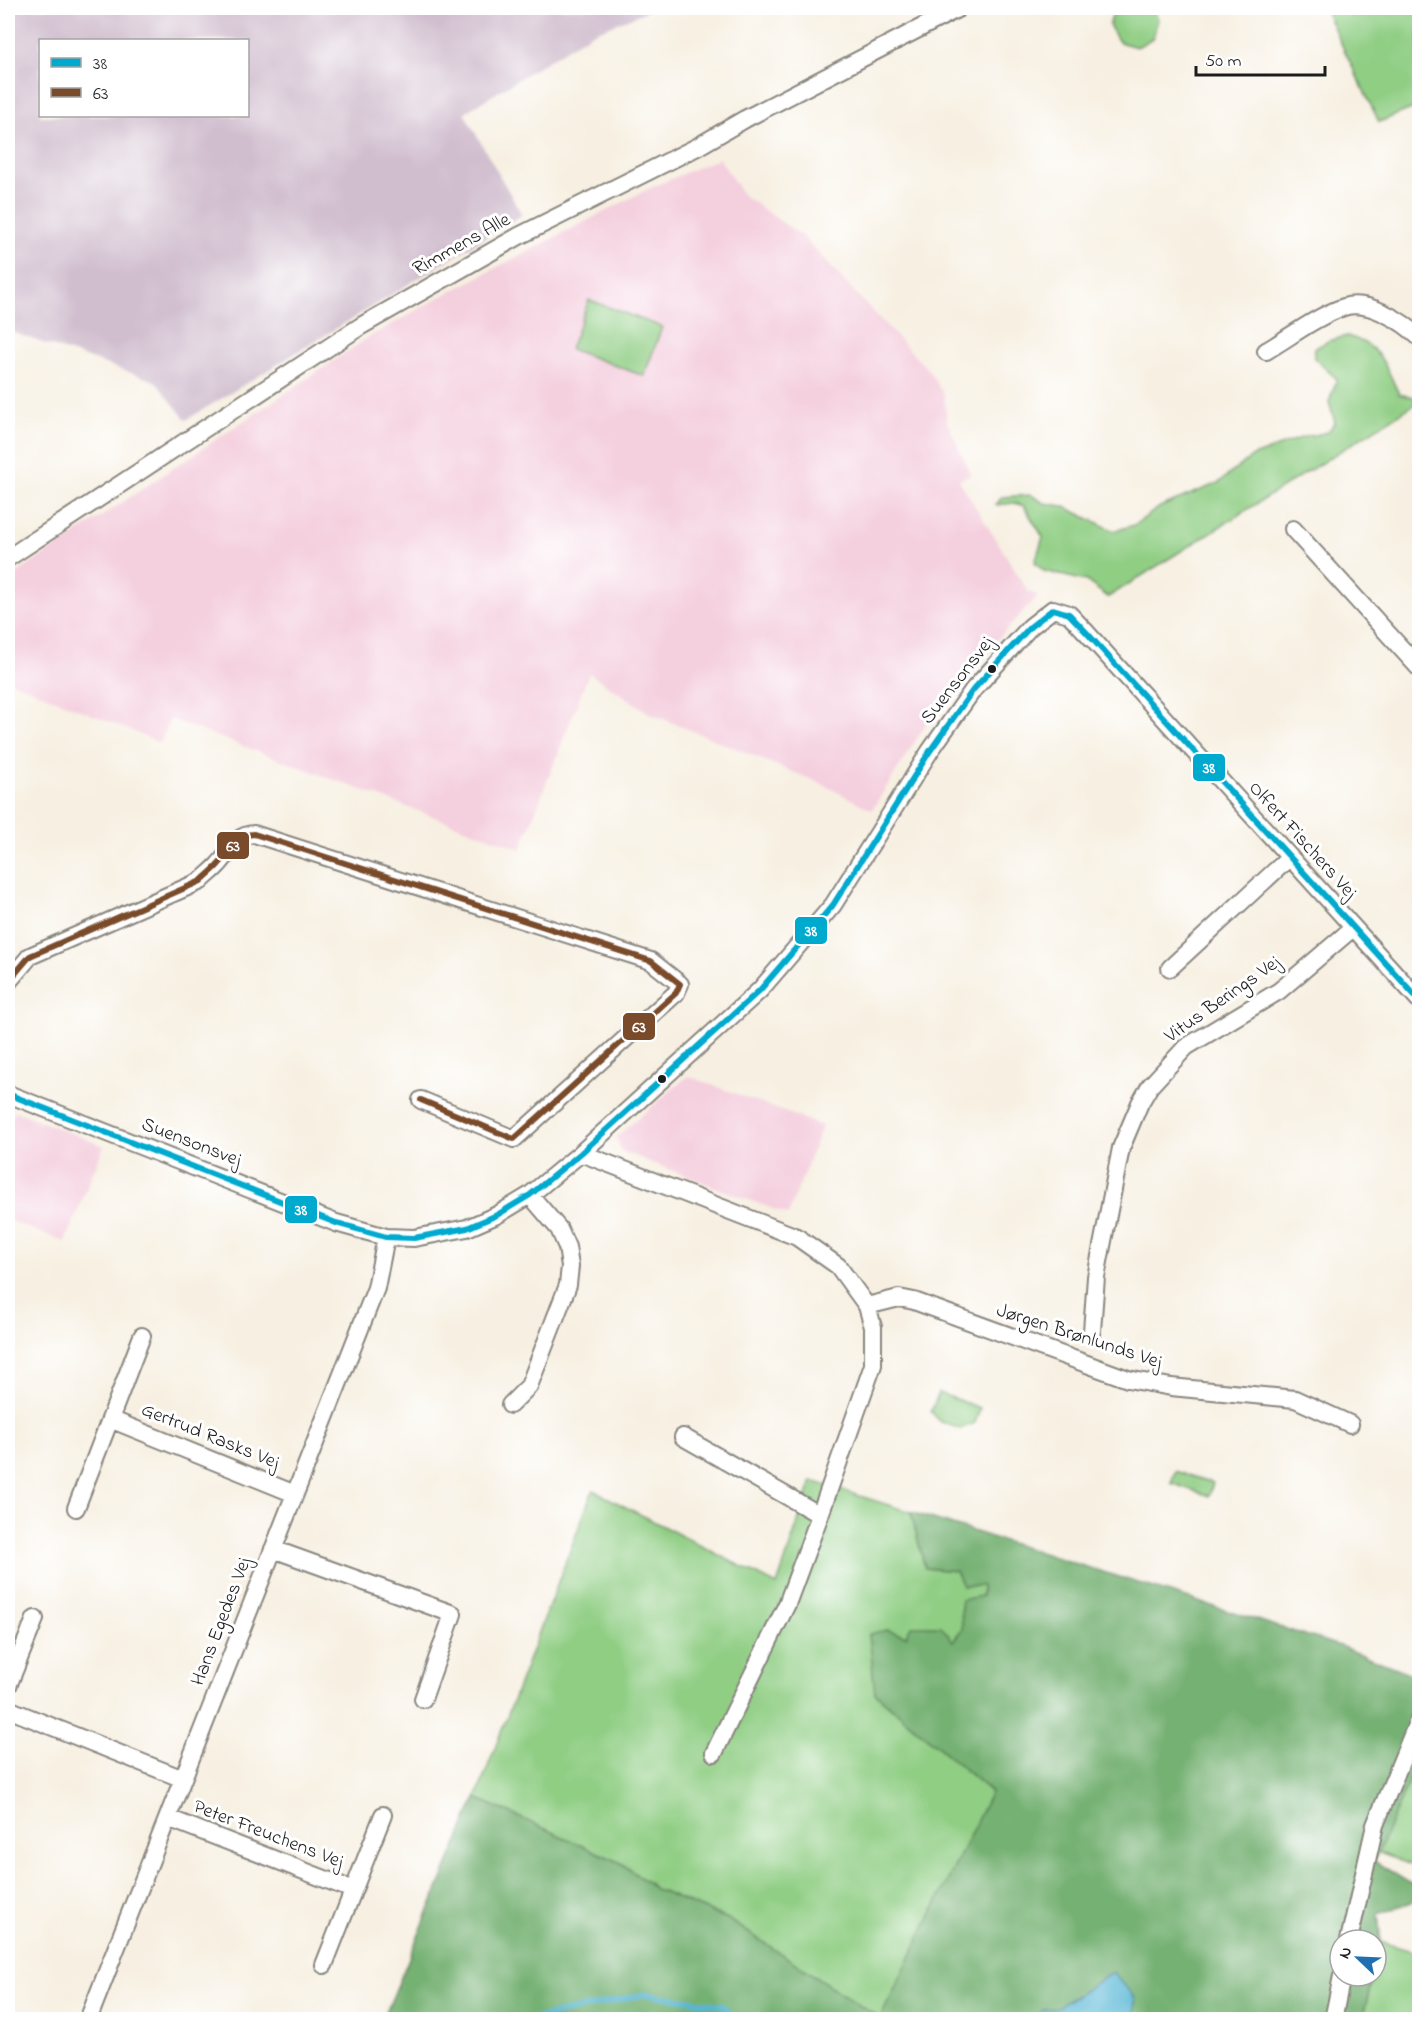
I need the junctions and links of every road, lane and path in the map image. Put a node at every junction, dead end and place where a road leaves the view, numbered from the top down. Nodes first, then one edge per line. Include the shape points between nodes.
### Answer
1 (959, 8) edge
2 (1419, 338) edge
3 (1266, 351) dead end
4 (1293, 529) dead end
5 (8, 558) edge
6 (1053, 609) joint
7 (1419, 669) edge
8 (1289, 858) junction
9 (1353, 928) junction
10 (1170, 968) dead end
11 (8, 982) edge
12 (1419, 1001) edge
13 (8, 1094) edge
14 (421, 1100) dead end
15 (581, 1153) junction
16 (530, 1195) junction
17 (386, 1237) junction
18 (867, 1306) junction
19 (1092, 1331) dead end
20 (142, 1336) dead end
21 (510, 1405) dead end
22 (110, 1419) junction
23 (1350, 1424) dead end
24 (683, 1437) dead end
25 (295, 1494) junction
26 (75, 1508) dead end
27 (820, 1515) junction
28 (273, 1549) junction
29 (35, 1619) dead end
30 (8, 1686) edge
31 (423, 1699) dead end
32 (8, 1708) edge
33 (1419, 1716) edge
34 (714, 1753) dead end
35 (183, 1779) junction
36 (382, 1815) dead end
37 (168, 1818) junction
38 (353, 1890) junction
39 (1352, 1928) edge
40 (324, 1965) dead end
41 (1339, 1988) edge
42 (88, 2019) edge
43 (1333, 2019) edge

1 - 5 street, Rimmens Alle via 519,236 361,326
2 - 3 street via 1396,317 1346,306
4 - 7 street
6 - 8 street, Olfert Fischers Vej via 1069,614
6 - 15 street, Suensonsvej via 1030,627 973,690 833,904 760,990
8 - 9 street, Olfert Fischers Vej
8 - 10 street
9 - 12 street, Olfert Fischers Vej
9 - 19 street, Vitus Berings Vej via 1279,991 1186,1047 1150,1086 1121,1148 1096,1277
11 - 14 street via 30,956 201,881 220,864 235,842 254,834 651,962 680,984 676,993 514,1139
13 - 17 street, Suensonsvej via 336,1223
15 - 16 street, Suensonsvej
15 - 18 street via 797,1237 838,1266
16 - 17 street, Suensonsvej via 467,1228 414,1238
16 - 21 street via 559,1229 570,1266 568,1285 529,1386
17 - 25 street, Hans Egedes Vej via 376,1288
18 - 23 street, Jørgen Brønlunds Vej via 883,1300 906,1300 1128,1379 1295,1399
18 - 27 street via 873,1327 873,1365
20 - 22 street, Gertrud Rasks Vej
22 - 25 street, Gertrud Rasks Vej
22 - 26 street, Gertrud Rasks Vej
24 - 27 street
25 - 28 street, Hans Egedes Vej
27 - 34 street via 787,1604
28 - 31 street via 453,1614
28 - 35 street, Hans Egedes Vej
29 - 30 street
32 - 35 street
33 - 39 street via 1376,1825
35 - 37 street, Hans Egedes Vej
36 - 38 street, Peter Freuchens Vej
37 - 38 street, Peter Freuchens Vej
37 - 42 street, Hans Egedes Vej
38 - 40 street, Peter Freuchens Vej
41 - 43 street

